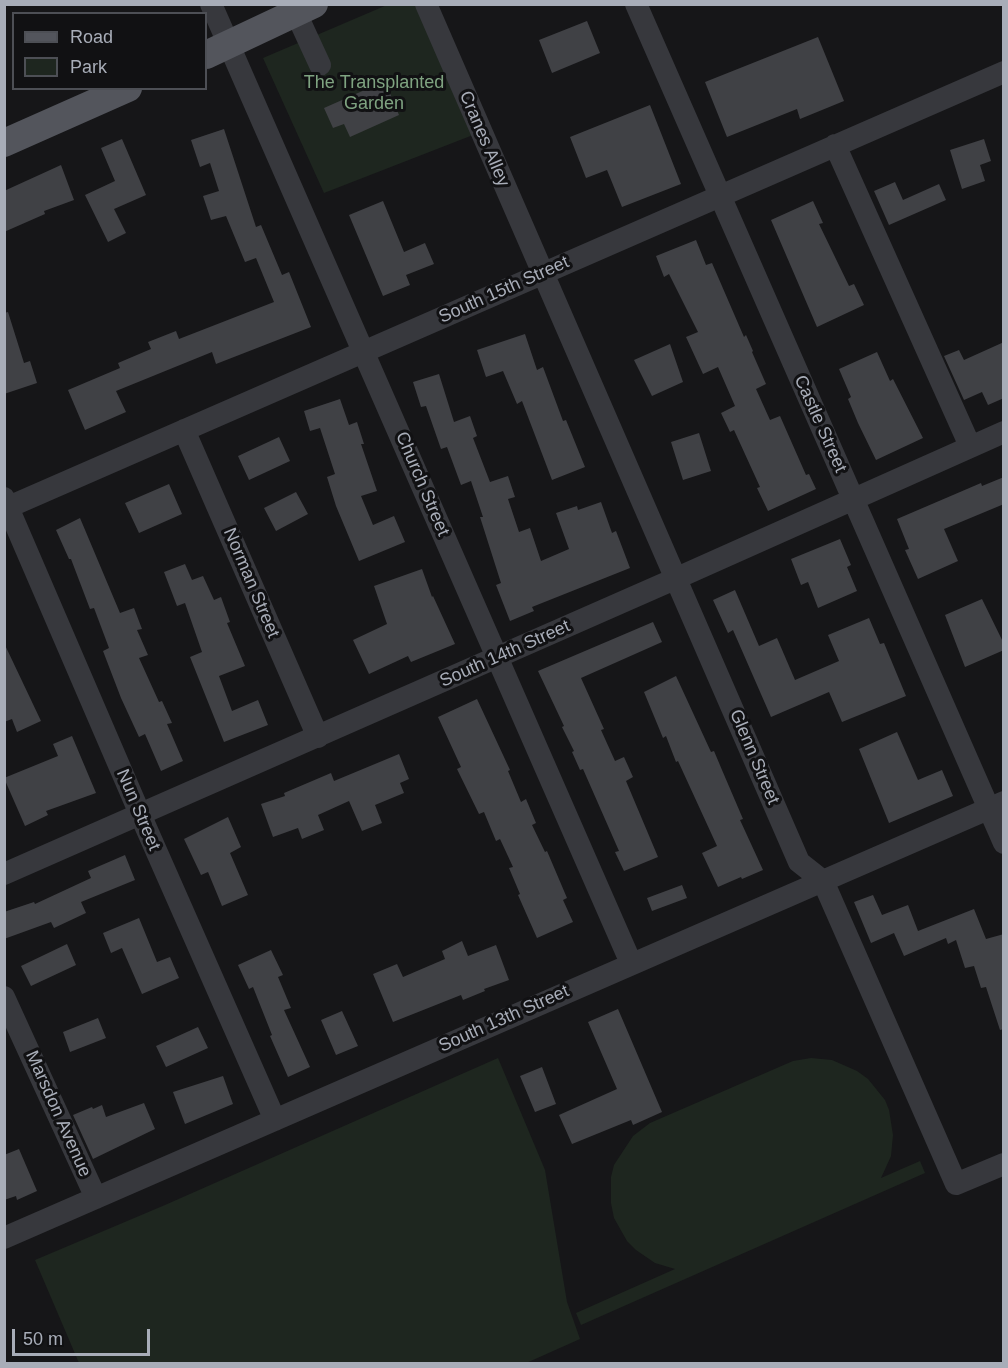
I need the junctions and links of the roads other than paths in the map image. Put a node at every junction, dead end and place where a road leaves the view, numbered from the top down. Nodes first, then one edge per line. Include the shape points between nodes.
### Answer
1 (211, 4) edge
2 (426, 4) edge
3 (636, 4) edge
4 (305, 9) edge
5 (217, 50) edge
6 (320, 65) dead end
7 (1004, 72) edge
8 (123, 90) edge
9 (4, 142) edge
10 (835, 145) junction
11 (720, 196) junction
12 (542, 273) junction
13 (364, 351) junction
14 (184, 430) junction
15 (1004, 432) edge
16 (970, 446) junction
17 (853, 498) junction
18 (6, 505) edge
19 (677, 578) junction
20 (497, 657) junction
21 (318, 737) junction
22 (996, 805) edge
23 (140, 814) junction
24 (1004, 843) edge
25 (4, 874) edge
26 (823, 881) junction
27 (631, 963) junction
28 (4, 997) edge
29 (275, 1120) junction
30 (1004, 1164) edge
31 (96, 1198) junction
32 (4, 1238) edge

1 - 5 street, Church Street
2 - 12 street, Cranes Alley
3 - 11 street, Castle Street
4 - 5 main road
4 - 6 street
5 - 13 street, Church Street
7 - 10 street, South 15th Street
8 - 9 main road
10 - 11 street, South 15th Street
10 - 16 street
11 - 12 street, South 15th Street
11 - 17 street, Castle Street
12 - 13 street, South 15th Street
12 - 19 street, Glenn Street
13 - 14 street, South 15th Street
13 - 20 street, Church Street
14 - 18 street, South 15th Street
14 - 21 street, Norman Street
15 - 16 street, South 14th Street
16 - 17 street, South 14th Street
17 - 19 street, South 14th Street
17 - 22 street, Castle Street
18 - 23 street, Nun Street
19 - 20 street, South 14th Street
19 - 26 street, Glenn Street via 799,862
20 - 21 street, South 14th Street
20 - 27 street, Church Street
21 - 23 street, South 14th Street
22 - 24 street, Castle Street
22 - 26 street, South 13th Street
23 - 25 street, South 14th Street
23 - 29 street, Nun Street
26 - 27 street, South 13th Street
26 - 30 street, Glenn Street via 956,1184
27 - 29 street, South 13th Street
28 - 31 street, Marsdon Avenue
29 - 31 street, South 13th Street
31 - 32 street, South 13th Street

